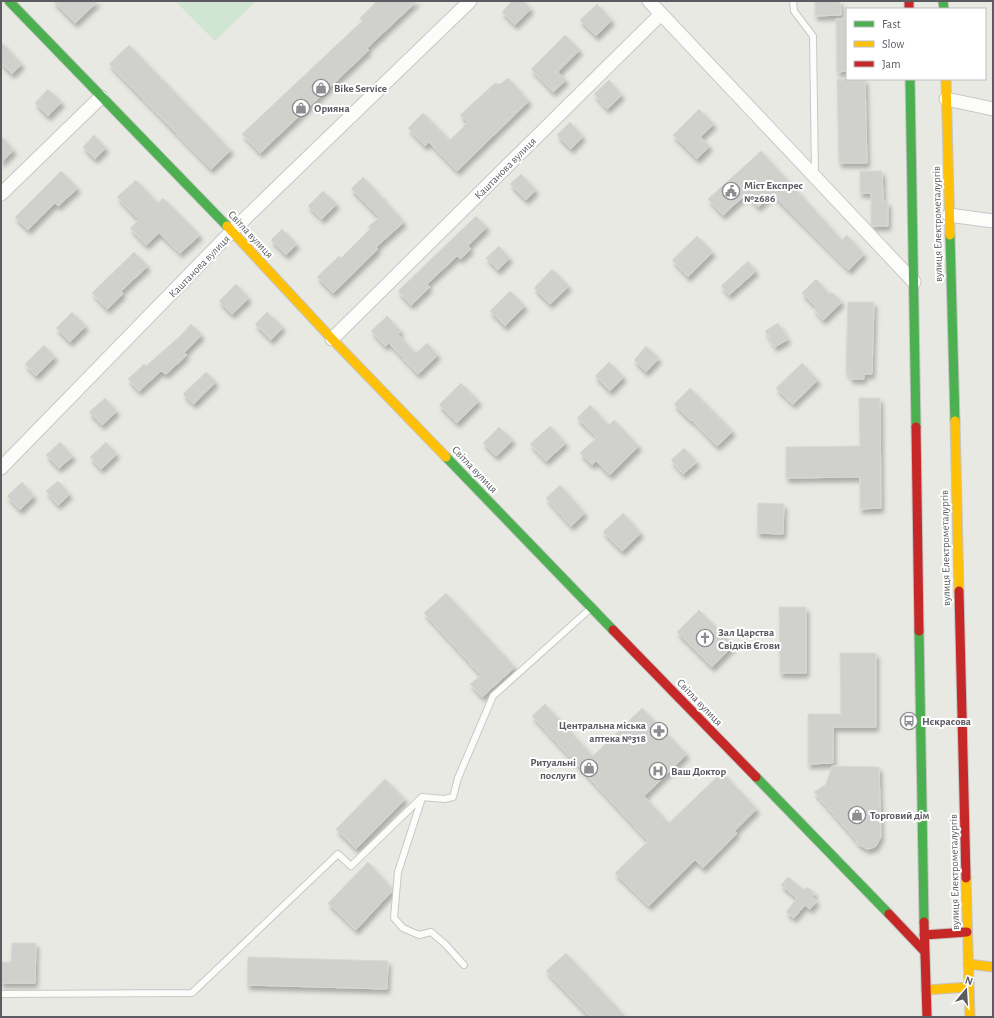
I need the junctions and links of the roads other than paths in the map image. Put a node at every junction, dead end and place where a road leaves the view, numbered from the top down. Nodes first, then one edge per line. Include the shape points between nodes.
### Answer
1 (9, 1) edge
2 (470, 1) edge
3 (649, 1) edge
4 (793, 1) edge
5 (662, 14) junction
6 (910, 80) edge
7 (946, 80) edge
8 (101, 97) junction
9 (946, 99) junction
10 (993, 109) edge
11 (815, 177) junction
12 (1, 194) edge
13 (949, 215) junction
14 (993, 221) edge
15 (232, 231) junction
16 (914, 282) junction
17 (332, 339) junction
18 (1, 468) edge
19 (592, 608) junction
20 (422, 797) junction
21 (967, 932) junction
22 (924, 935) junction
23 (925, 952) junction
24 (968, 964) junction
25 (464, 965) dead end
26 (993, 967) edge
27 (969, 987) junction
28 (926, 990) junction
29 (1, 994) edge
30 (927, 1017) edge
31 (970, 1017) edge

1 - 8 main road, Світла вулиця
2 - 15 street, Каштанова вулиця
3 - 5 street
4 - 11 lane via 794,12 813,36
5 - 11 street
5 - 17 street, Каштанова вулиця
6 - 16 main road
7 - 9 main road, вулиця Електрометалургів
8 - 12 street
8 - 15 main road, Світла вулиця
9 - 10 street
9 - 13 main road, вулиця Електрометалургів
11 - 16 street
13 - 14 street
13 - 21 main road, вулиця Електрометалургів
15 - 17 main road, Світла вулиця
15 - 18 street, Каштанова вулиця
16 - 22 main road
17 - 19 main road, Світла вулиця
19 - 20 lane via 494,696 458,778 453,797
19 - 23 main road, Світла вулиця
20 - 25 lane via 398,872 394,918 403,928 419,935 431,932
20 - 29 lane via 351,866 338,854 192,993
21 - 22 main road
21 - 24 main road, вулиця Електрометалургів
22 - 23 main road
23 - 28 main road
24 - 26 main road
24 - 27 main road, вулиця Електрометалургів
27 - 28 main road
27 - 31 main road, вулиця Електрометалургів
28 - 30 main road

